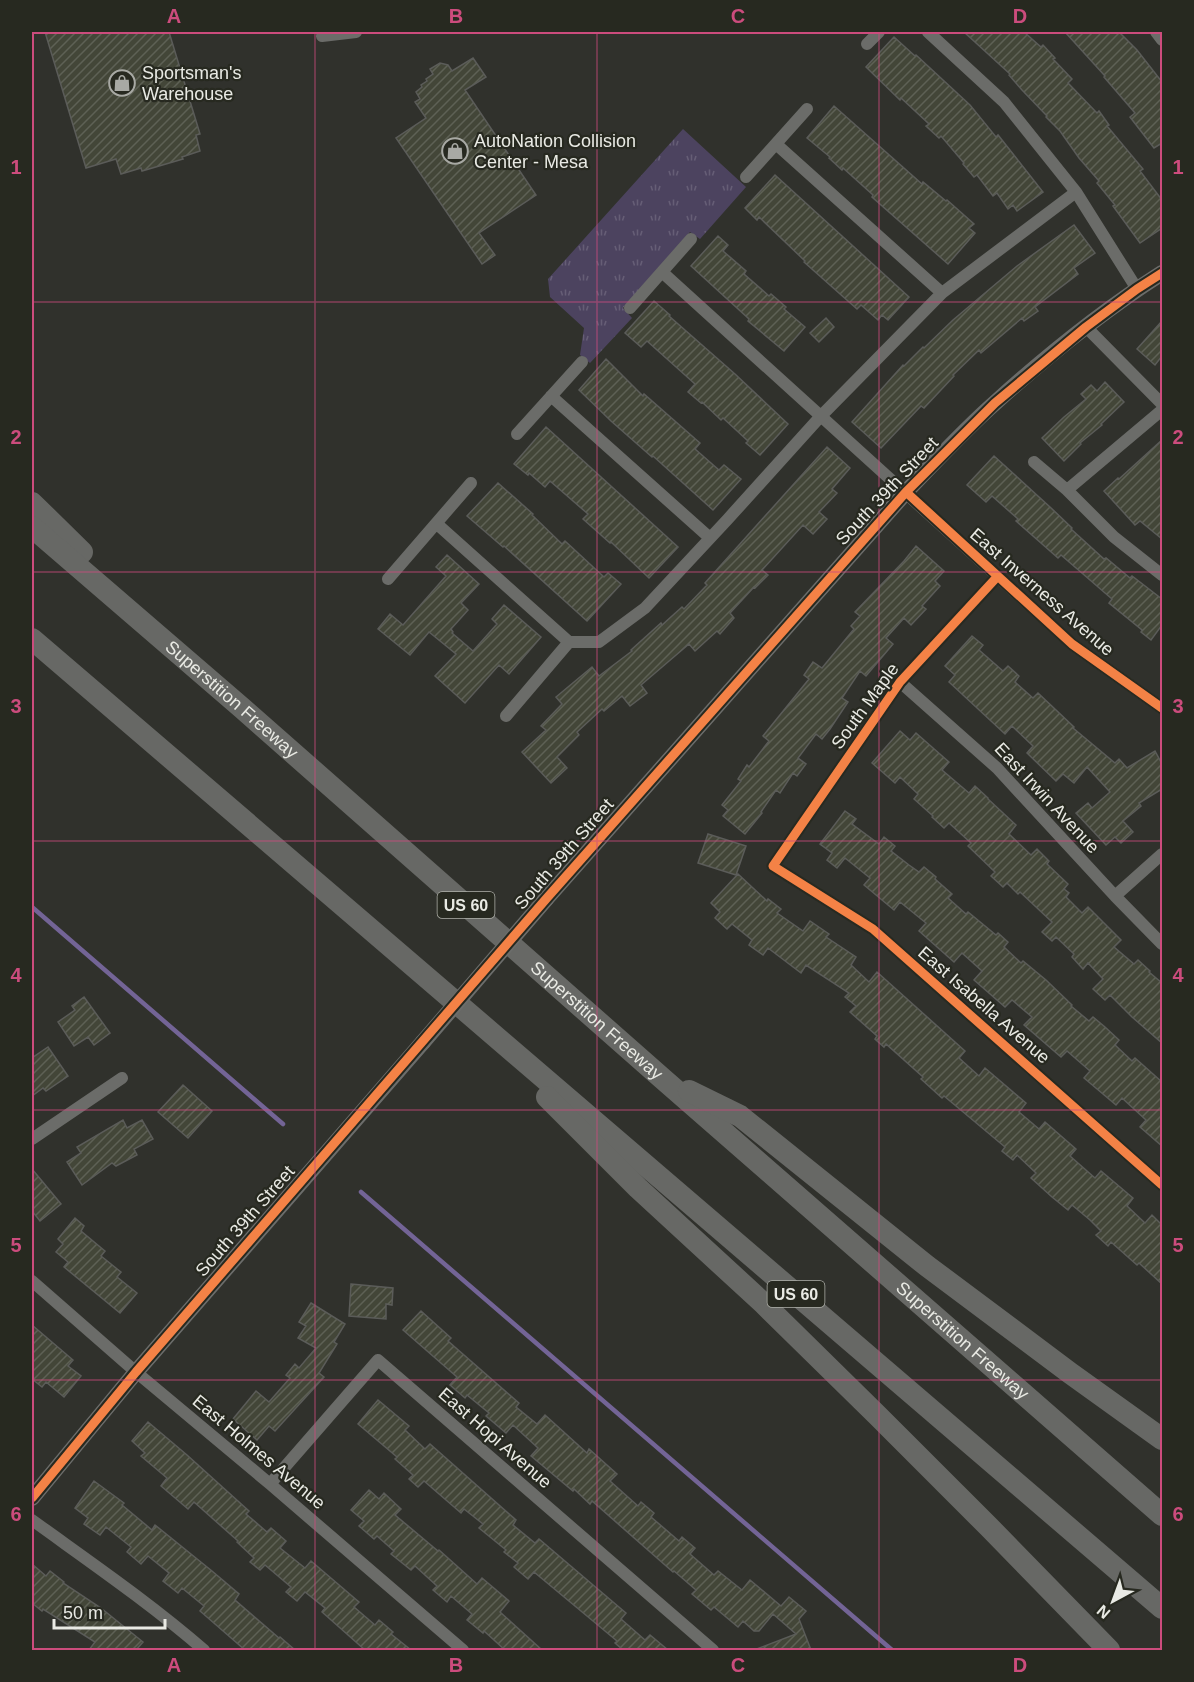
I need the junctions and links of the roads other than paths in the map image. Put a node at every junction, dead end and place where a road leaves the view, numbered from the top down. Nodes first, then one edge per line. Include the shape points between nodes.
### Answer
1 (356, 32) edge
2 (879, 32) edge
3 (928, 32) edge
4 (1155, 32) edge
5 (321, 36) dead end
6 (1162, 40) edge
7 (867, 44) dead end
8 (807, 109) dead end
9 (776, 144) junction
10 (746, 177) dead end
11 (1076, 192) junction
12 (691, 239) dead end
13 (662, 272) junction
14 (1162, 273) edge
15 (1137, 289) junction
16 (942, 293) junction
17 (630, 308) dead end
18 (1086, 327) junction
19 (582, 362) dead end
20 (551, 396) junction
21 (1162, 404) edge
22 (1162, 410) edge
23 (820, 417) junction
24 (517, 434) dead end
25 (1034, 462) dead end
26 (471, 483) dead end
27 (1066, 490) junction
28 (906, 492) junction
29 (32, 503) edge
30 (437, 524) junction
31 (32, 527) edge
32 (710, 538) junction
33 (1162, 575) edge
34 (997, 577) junction
35 (388, 579) dead end
36 (32, 639) edge
37 (569, 642) junction
38 (196, 665) junction
39 (900, 682) junction
40 (1162, 708) edge
41 (506, 716) dead end
42 (1162, 854) edge
43 (772, 866) joint
44 (1115, 896) junction
45 (1162, 944) edge
46 (430, 979) junction
47 (122, 1078) dead end
48 (663, 1079) junction
49 (32, 1138) edge
50 (1162, 1185) edge
51 (32, 1281) edge
52 (136, 1372) junction
53 (1162, 1439) edge
54 (270, 1484) junction
55 (32, 1498) edge
56 (1162, 1515) edge
57 (32, 1520) edge
58 (1162, 1608) edge
59 (204, 1650) edge
60 (464, 1650) edge
61 (713, 1650) edge
62 (1109, 1650) edge

1 - 5 street
2 - 7 street
3 - 11 street via 1004,102
4 - 6 street
8 - 9 street
9 - 10 street
9 - 16 street
11 - 15 street
11 - 16 street
12 - 13 street
13 - 17 street
13 - 23 street, East Inverness Avenue
14 - 15 street, South 39th Street
15 - 18 street, South 39th Street
16 - 23 street
18 - 21 street
18 - 28 street, South 39th Street via 995,403
19 - 20 street
20 - 24 street
20 - 32 street
22 - 27 street
23 - 28 street, East Inverness Avenue
23 - 32 street
25 - 27 street
26 - 30 street
27 - 33 street via 1114,537
28 - 34 street, East Inverness Avenue
28 - 52 street, South 39th Street, bridge
29 - 38 highway
30 - 35 street
30 - 37 street
31 - 38 highway, Superstition Freeway
32 - 37 street via 645,608 599,642
34 - 39 street, South Maple
34 - 40 street, East Inverness Avenue via 1072,645
36 - 46 highway, US 60
37 - 41 street
38 - 48 highway, Superstition Freeway / US 60
39 - 43 street, South Maple
39 - 44 street, East Irwin Avenue via 997,768
42 - 44 street
43 - 50 street, East Isabella Avenue via 873,929
44 - 45 street, East Irwin Avenue
46 - 58 highway, US 60
46 - 62 highway via 638,1188 885,1423
47 - 49 street
48 - 53 highway via 740,1116 927,1266
48 - 56 highway, Superstition Freeway / US 60
51 - 52 street, East Holmes Avenue
52 - 54 street, East Holmes Avenue
52 - 55 street, South 39th Street
54 - 60 street, East Holmes Avenue
54 - 61 street, East Hopi Avenue via 378,1360
57 - 59 street

